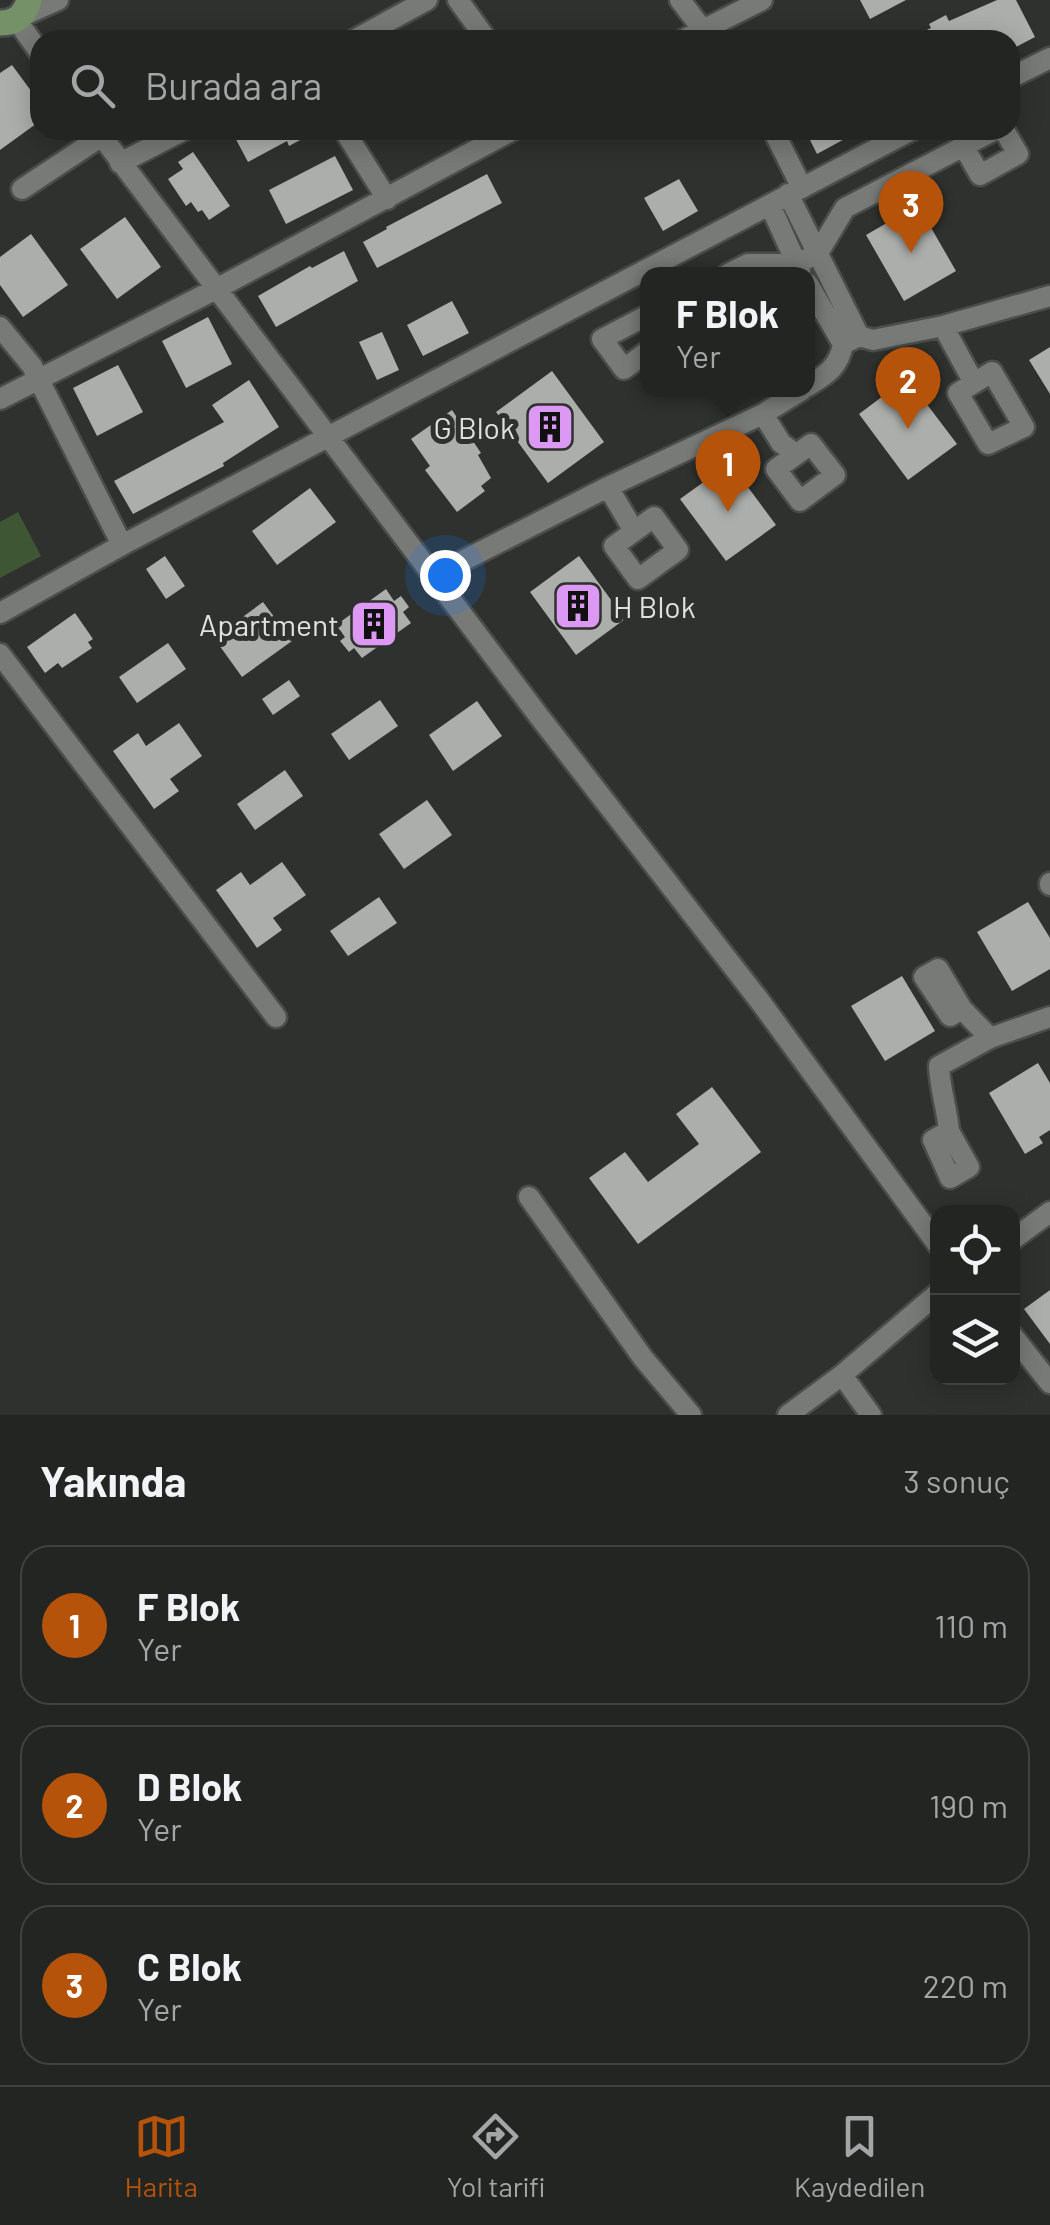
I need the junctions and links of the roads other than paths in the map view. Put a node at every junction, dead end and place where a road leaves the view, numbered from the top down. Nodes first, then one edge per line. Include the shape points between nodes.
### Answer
1 (58, 0) edge
2 (428, 0) edge
3 (458, 0) edge
4 (680, 0) edge
5 (762, 0) edge
6 (16, 14) edge
7 (372, 30) edge
8 (480, 30) edge
9 (702, 30) edge
10 (714, 30) edge
11 (30, 37) edge
12 (1050, 58) edge
13 (1020, 73) edge
14 (89, 140) edge
15 (104, 140) edge
16 (165, 140) edge
17 (350, 140) edge
18 (495, 140) edge
19 (775, 140) edge
20 (893, 140) edge
21 (976, 140) edge
22 (1010, 140) edge
23 (964, 146) junction
24 (120, 163) junction
25 (22, 188) dead end
26 (787, 196) junction
27 (387, 199) junction
28 (818, 254) junction
29 (652, 267) edge
30 (742, 267) edge
31 (779, 267) edge
32 (800, 267) edge
33 (802, 267) edge
34 (640, 273) edge
35 (216, 289) junction
36 (815, 293) edge
37 (1050, 296) edge
38 (640, 319) edge
39 (942, 326) junction
40 (0, 327) edge
41 (851, 340) junction
42 (640, 354) edge
43 (39, 380) junction
44 (815, 382) edge
45 (974, 384) dead end
46 (790, 397) edge
47 (0, 400) edge
48 (762, 414) junction
49 (329, 436) junction
50 (796, 454) dead end
51 (608, 487) junction
52 (634, 532) dead end
53 (122, 546) junction
54 (434, 576) junction
55 (0, 613) edge
56 (0, 654) edge
57 (962, 1009) dead end
58 (276, 1017) dead end
59 (1050, 1018) edge
60 (990, 1038) junction
61 (949, 1131) dead end
62 (528, 1197) dead end
63 (1050, 1212) edge
64 (930, 1233) edge
65 (1020, 1234) edge
66 (937, 1295) edge
67 (1020, 1345) edge
68 (842, 1375) junction
69 (1050, 1382) edge
70 (691, 1415) edge
71 (788, 1415) edge
72 (870, 1415) edge

1 - 6 street
2 - 7 street
3 - 8 street
4 - 9 street
5 - 10 street
6 - 11 street
12 - 13 street
14 - 25 street
15 - 24 street
16 - 24 street
17 - 27 street
18 - 27 street
19 - 26 street
20 - 26 street
21 - 23 street
22 - 23 street via 1018,154 980,175
23 - 28 street via 845,208
24 - 35 street
26 - 28 street
26 - 29 street
26 - 32 street
27 - 35 street
28 - 33 street
28 - 41 street
30 - 31 street
34 - 49 street
35 - 43 street
35 - 49 street
36 - 41 street
37 - 39 street
38 - 42 street via 602,339 624,368
39 - 41 street
39 - 45 street
40 - 43 street
41 - 44 street via 831,372
43 - 47 street
43 - 53 street
46 - 48 street
48 - 50 street
48 - 51 street
49 - 53 street
49 - 54 street
51 - 52 street
51 - 54 street
53 - 55 street
54 - 64 street
56 - 58 street
57 - 60 street
59 - 60 street
60 - 61 street via 939,1066
62 - 70 street
63 - 65 street
66 - 68 street
67 - 69 street
68 - 71 street
68 - 72 street

